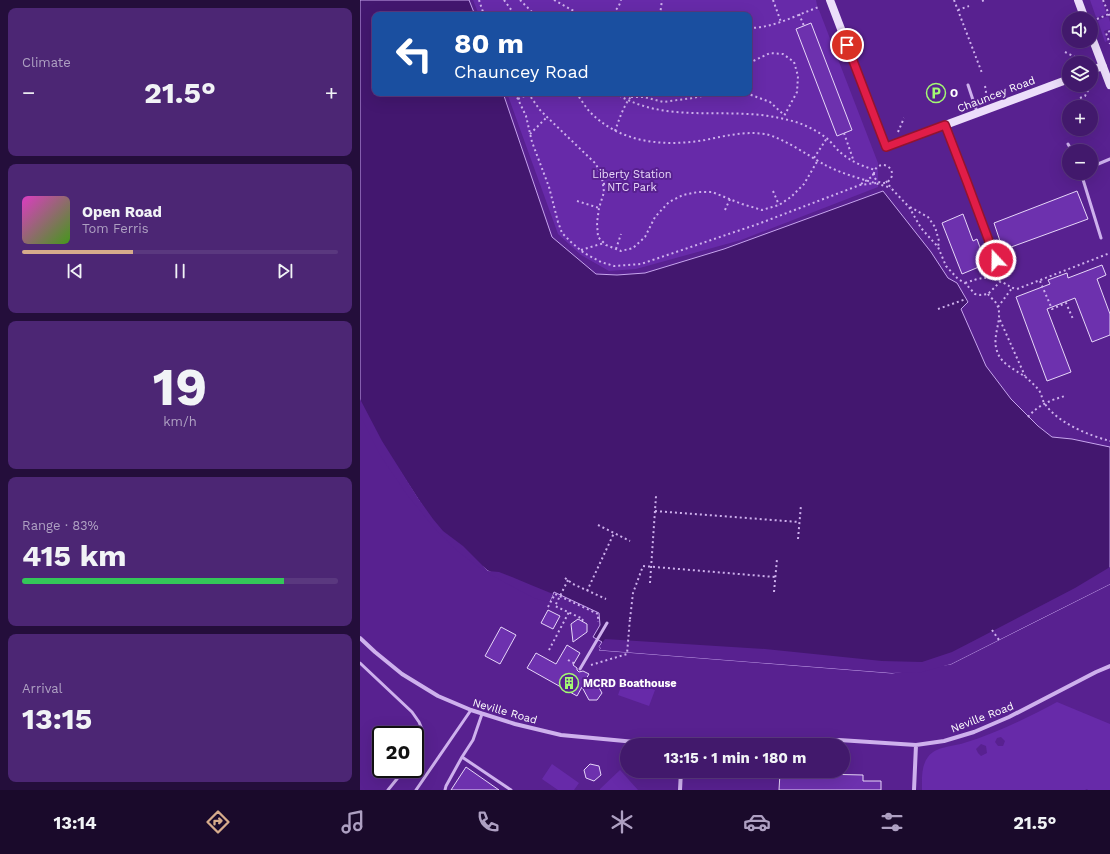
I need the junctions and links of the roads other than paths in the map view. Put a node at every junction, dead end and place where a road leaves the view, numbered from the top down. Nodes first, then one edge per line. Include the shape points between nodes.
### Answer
1 (830, 0) edge
2 (1078, 0) edge
3 (1082, 12) edge
4 (1098, 48) edge
5 (1106, 65) edge
6 (1062, 82) edge
7 (968, 85) dead end
8 (1110, 85) edge
9 (978, 113) junction
10 (945, 125) junction
11 (1110, 160) edge
12 (1098, 164) edge
13 (1083, 180) edge
14 (1100, 238) dead end
15 (1013, 269) dead end
16 (607, 623) dead end
17 (360, 638) edge
18 (360, 663) edge
19 (1110, 666) edge
20 (581, 668) road end
21 (471, 710) junction
22 (482, 714) junction
23 (421, 726) edge
24 (620, 741) edge
25 (850, 741) edge
26 (916, 745) junction
27 (462, 757) junction
28 (398, 778) edge
29 (681, 778) edge
30 (388, 790) edge
31 (416, 790) edge
32 (445, 790) edge
33 (511, 790) edge
34 (680, 790) edge
35 (914, 790) edge

1 - 10 street, Chauncey Road via 886,147
2 - 3 street
4 - 5 street
5 - 8 street
6 - 9 street, Chauncey Road
7 - 9 lane
9 - 10 street, Chauncey Road
10 - 15 lane via 996,260 1002,266
11 - 12 lane
13 - 14 lane
16 - 20 lane
17 - 21 street, Neville Road via 402,674 438,696
18 - 23 lane via 412,712
19 - 26 street, Neville Road via 974,732
21 - 22 street, Neville Road
21 - 31 lane
22 - 24 street, Neville Road via 561,735
22 - 27 lane via 473,740
25 - 26 street, Neville Road
26 - 35 street
27 - 32 lane
27 - 33 lane
28 - 30 lane
29 - 34 street

